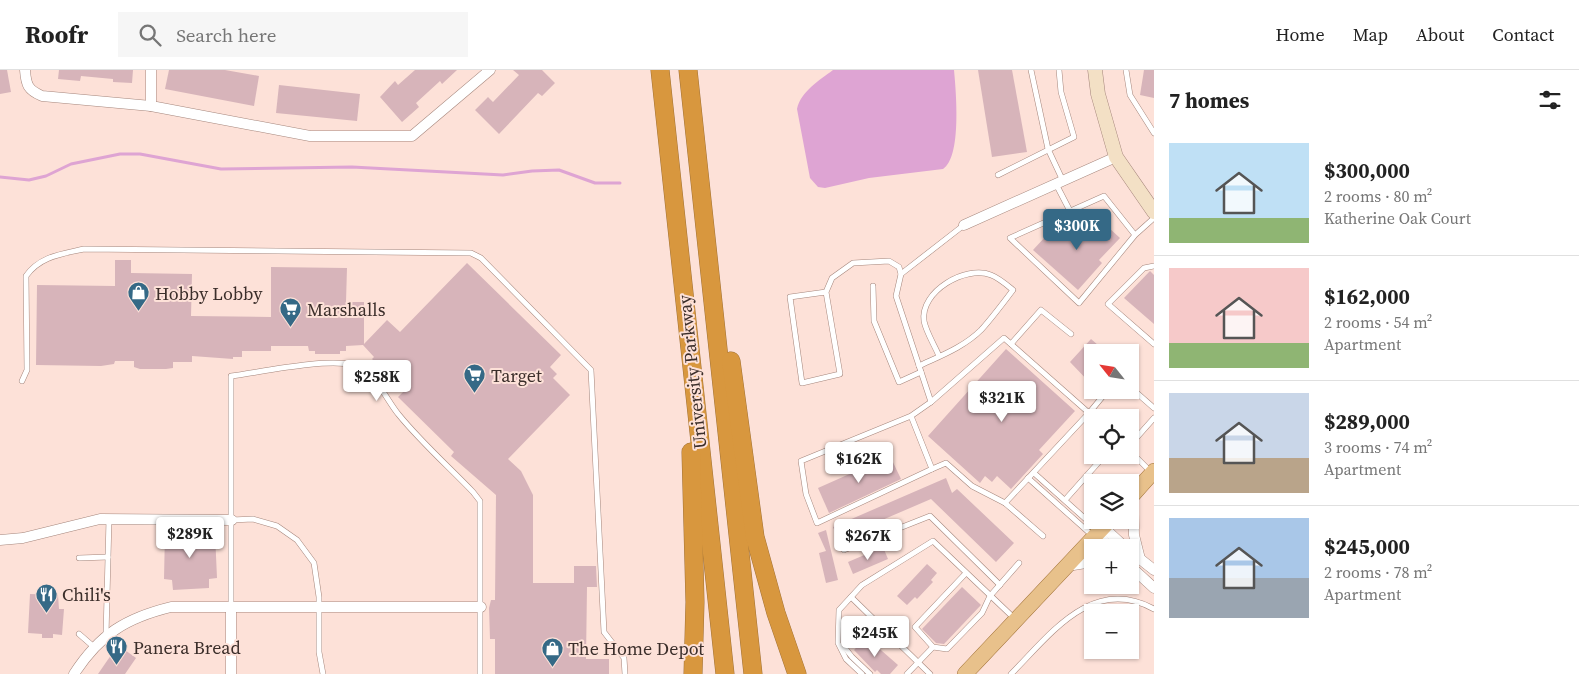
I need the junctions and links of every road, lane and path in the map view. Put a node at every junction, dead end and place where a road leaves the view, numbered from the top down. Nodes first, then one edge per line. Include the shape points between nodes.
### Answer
1 (25, 70) edge
2 (151, 70) edge
3 (490, 70) edge
4 (660, 70) edge
5 (688, 70) edge
6 (1031, 70) edge
7 (1059, 70) edge
8 (1095, 70) edge
9 (1126, 70) edge
10 (150, 106) junction
11 (1154, 133) edge
12 (1048, 149) junction
13 (1116, 157) junction
14 (998, 175) dead end
15 (1059, 183) junction
16 (1070, 211) junction
17 (1154, 212) edge
18 (1154, 218) edge
19 (964, 225) joint
20 (1135, 235) junction
21 (1154, 266) edge
22 (709, 268) junction
23 (901, 274) junction
24 (873, 286) dead end
25 (826, 292) junction
26 (1071, 334) dead end
27 (1011, 344) junction
28 (1154, 344) edge
29 (940, 356) junction
30 (919, 366) junction
31 (692, 372) junction
32 (921, 372) junction
33 (22, 381) dead end
34 (1139, 395) edge
35 (1101, 399) edge
36 (931, 402) junction
37 (1154, 408) edge
38 (1084, 409) edge
39 (1092, 409) edge
40 (911, 416) junction
41 (1084, 418) edge
42 (1154, 418) edge
43 (1139, 435) edge
44 (1139, 459) edge
45 (1097, 464) edge
46 (932, 469) junction
47 (1153, 472) edge
48 (1034, 473) junction
49 (1028, 478) junction
50 (1139, 488) edge
51 (1065, 500) junction
52 (1005, 504) junction
53 (109, 519) junction
54 (232, 520) junction
55 (1134, 529) edge
56 (1101, 530) edge
57 (1043, 536) dead end
58 (1114, 539) edge
59 (0, 540) edge
60 (844, 550) dead end
61 (108, 557) junction
62 (79, 558) dead end
63 (1140, 559) joint
64 (1020, 563) dead end
65 (1084, 563) edge
66 (1067, 566) junction
67 (1154, 570) edge
68 (966, 573) junction
69 (1139, 574) edge
70 (1000, 585) junction
71 (1154, 588) edge
72 (990, 596) junction
73 (851, 597) junction
74 (319, 606) junction
75 (231, 607) junction
76 (480, 608) junction
77 (1154, 609) edge
78 (1016, 620) junction
79 (870, 624) junction
80 (885, 631) junction
81 (79, 634) dead end
82 (847, 634) junction
83 (106, 635) junction
84 (94, 647) junction
85 (933, 647) junction
86 (918, 663) junction
87 (74, 674) edge
88 (231, 674) edge
89 (323, 674) edge
90 (480, 674) edge
91 (625, 674) edge
92 (693, 674) edge
93 (725, 674) edge
94 (753, 674) edge
95 (797, 674) edge
96 (862, 674) edge
97 (870, 674) edge
98 (907, 674) edge
99 (930, 674) edge
100 (965, 674) edge
101 (1011, 674) edge

1 - 10 street via 30,91 42,96
2 - 10 street
3 - 10 street via 412,136 310,136
4 - 31 highway, University Parkway
5 - 22 highway, University Parkway
6 - 12 lane
7 - 12 lane via 1061,92 1074,137
8 - 13 street via 1098,94
9 - 11 lane via 1130,95
12 - 14 lane
12 - 15 lane
13 - 15 street
13 - 17 street
15 - 16 lane
15 - 19 street
16 - 20 lane via 1104,196
16 - 20 lane via 1010,238 1080,303
18 - 20 lane
19 - 23 lane
21 - 28 lane via 1144,268 1108,304
22 - 94 highway, University Parkway
22 - 95 highway via 729,340 756,537 776,613
23 - 25 lane via 899,267 889,261 853,263 832,278
23 - 30 lane via 896,296
24 - 32 lane via 874,320 899,382
25 - 25 lane via 840,374 802,383 790,297
26 - 27 lane via 1041,310
27 - 36 lane via 1004,338
27 - 38 lane
29 - 29 lane via 980,331 1014,290 991,275 980,273 954,279 936,288 925,307 924,322
29 - 30 lane
30 - 32 lane
31 - 92 highway
31 - 93 highway, University Parkway
32 - 36 lane
33 - 91 lane via 27,370 26,276 46,258 84,249 471,253 481,258 590,370 604,632 624,658
34 - 37 lane
35 - 39 lane
36 - 40 lane
40 - 46 lane
40 - 46 lane via 802,461 806,494 817,522
41 - 48 lane
42 - 43 lane
44 - 47 lane
45 - 51 lane
46 - 52 lane via 946,463 972,486
47 - 50 main road
48 - 49 lane
48 - 51 lane
49 - 52 lane
49 - 56 lane
51 - 56 lane
52 - 57 lane
53 - 54 street
53 - 59 street
53 - 61 lane
54 - 74 lane via 252,519 277,526 297,540 314,563
54 - 75 lane
54 - 76 lane via 231,376 336,362 355,366 385,392 398,414 480,501
55 - 63 street
56 - 58 street
56 - 66 main road
60 - 70 lane via 930,516
61 - 62 lane
61 - 83 lane
63 - 67 street
64 - 70 lane
65 - 66 street
66 - 78 main road
68 - 72 lane
68 - 73 lane via 933,541 862,585
68 - 85 lane via 923,624 915,627
69 - 71 street
70 - 72 lane
72 - 78 lane
72 - 85 lane via 946,646
73 - 80 lane
73 - 96 lane via 839,610 838,643 846,659
74 - 75 street
74 - 76 street
74 - 89 lane via 319,652
75 - 83 street via 171,607 123,623
75 - 88 street
76 - 90 lane
77 - 101 lane via 1126,599 1103,600 1085,606
78 - 100 main road
79 - 80 lane
79 - 82 lane
79 - 82 lane via 861,619 855,620
80 - 86 lane
81 - 84 lane
82 - 97 lane via 845,648
83 - 84 street
84 - 87 street
85 - 86 lane
86 - 98 lane
86 - 99 lane

